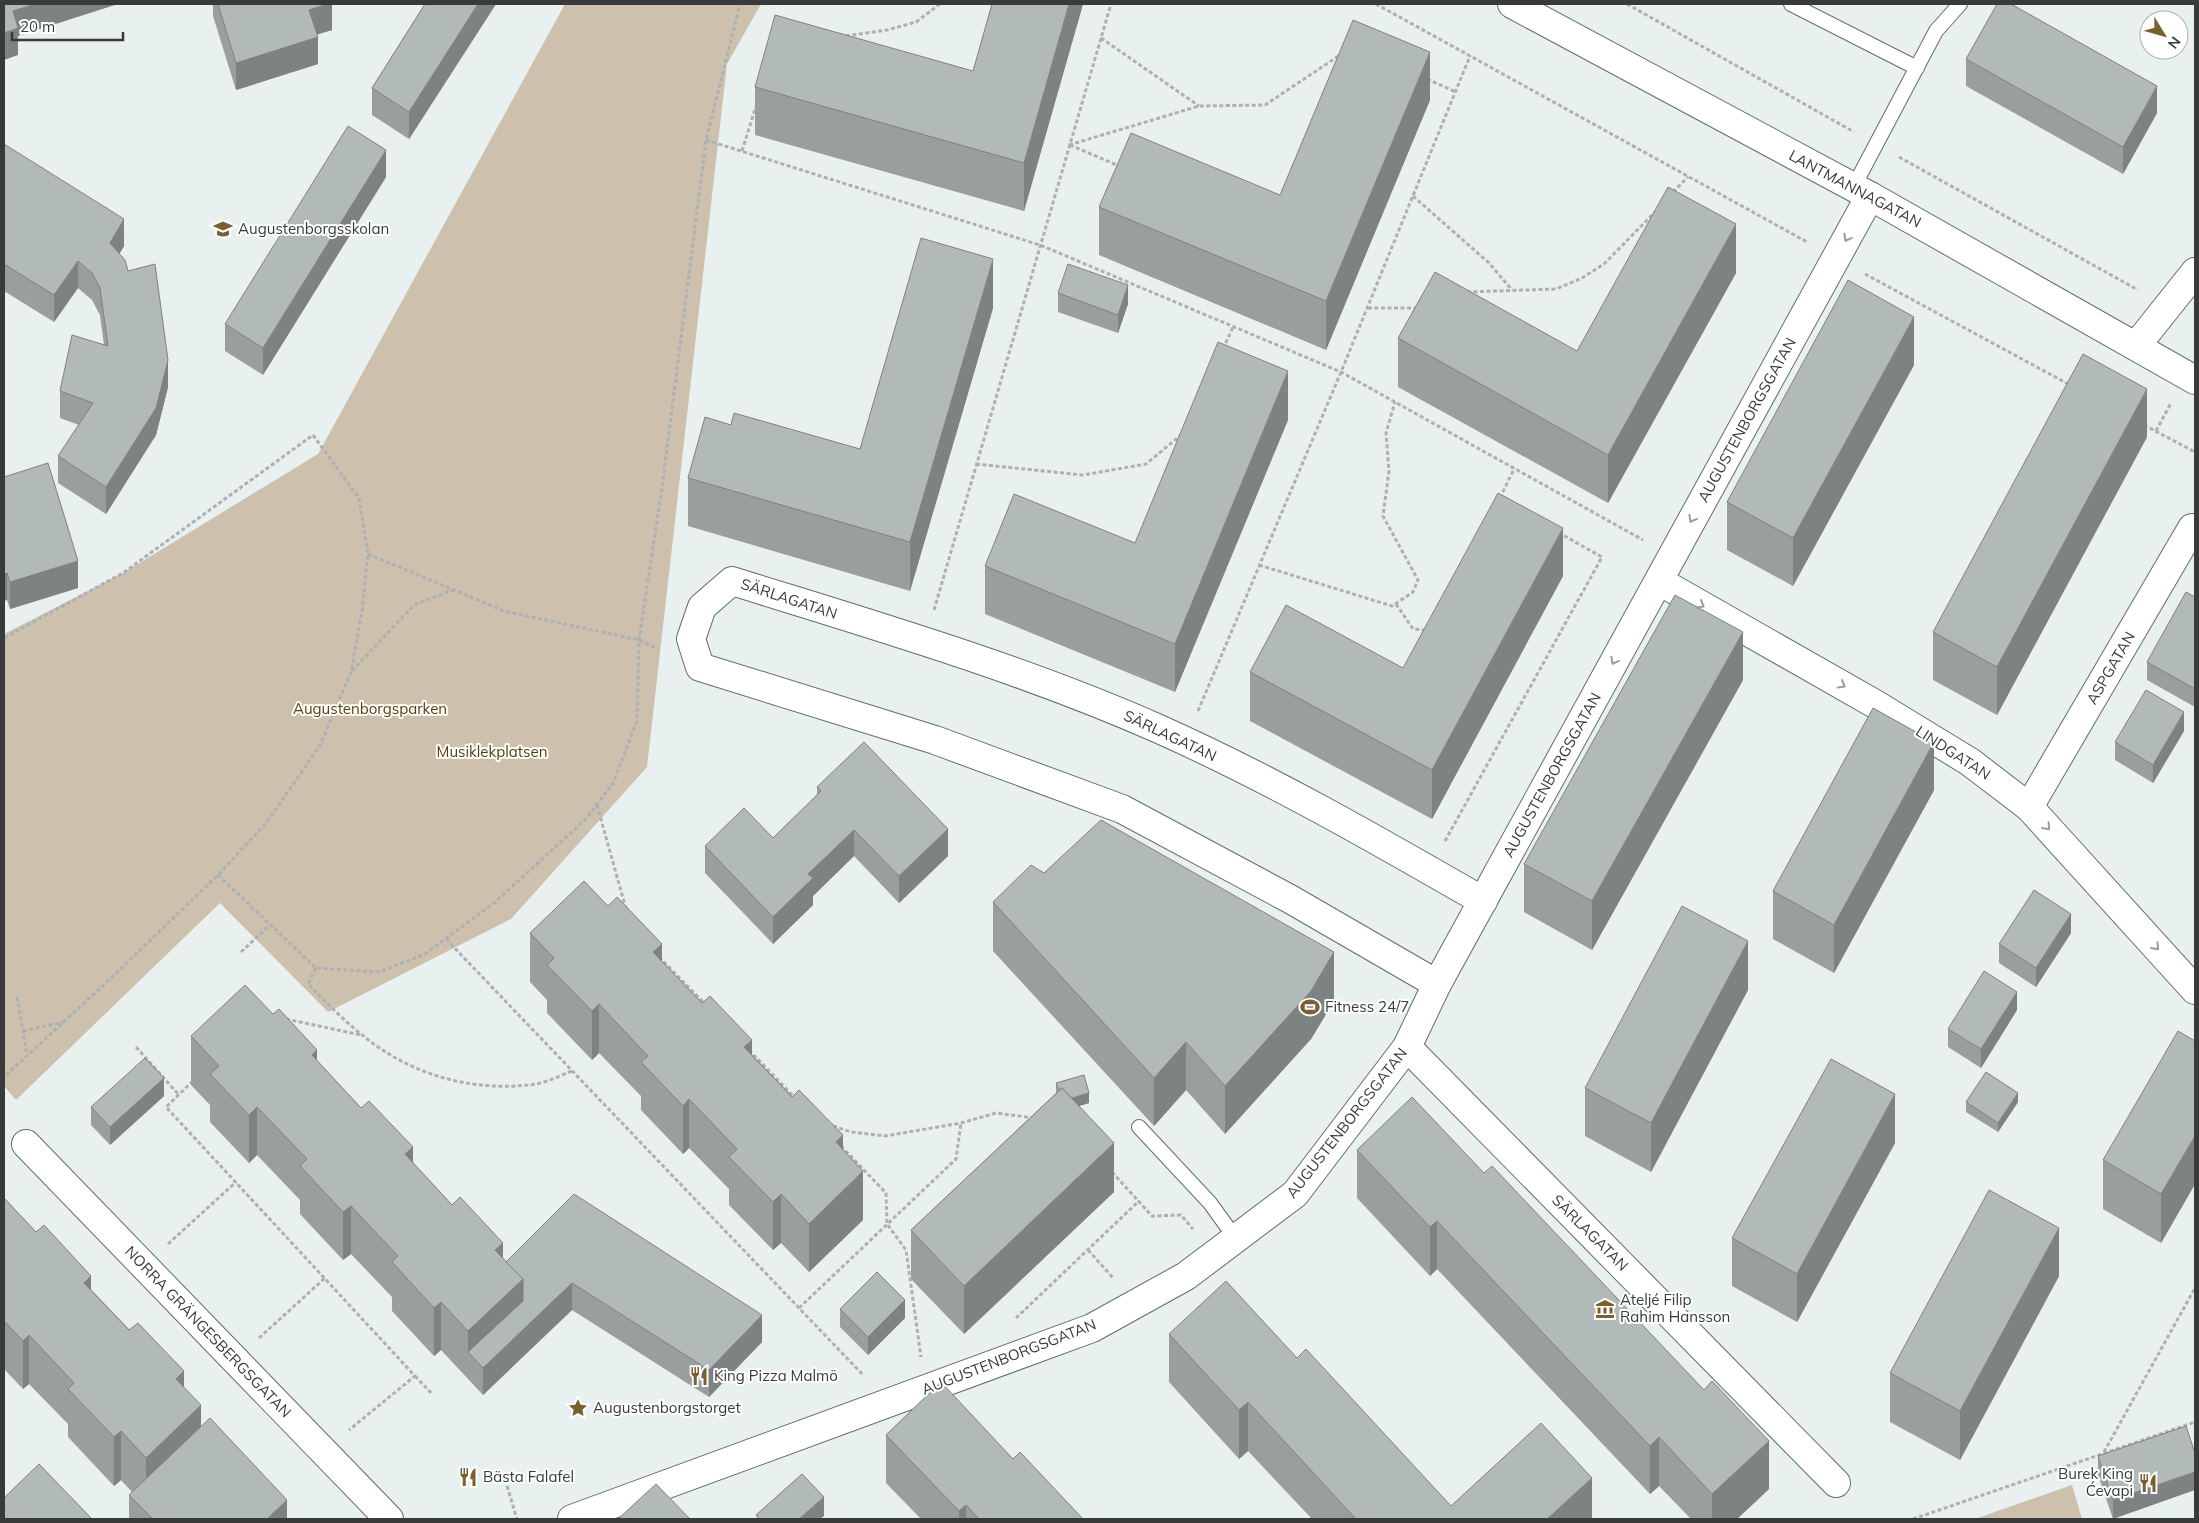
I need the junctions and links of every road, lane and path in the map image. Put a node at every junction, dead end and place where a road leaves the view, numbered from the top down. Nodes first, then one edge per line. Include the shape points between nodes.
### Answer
1 (740, 4) edge
2 (940, 4) edge
3 (1111, 4) edge
4 (1376, 4) edge
5 (1512, 4) edge
6 (1628, 4) edge
7 (1790, 4) edge
8 (1960, 4) edge
9 (845, 36) edge
10 (1101, 38) junction
11 (1342, 54) edge
12 (1470, 56) junction
13 (1917, 68) junction
14 (1421, 76) edge
15 (1456, 92) junction
16 (758, 98) edge
17 (1199, 106) junction
18 (706, 140) junction
19 (1069, 145) junction
20 (1877, 145) junction
21 (742, 152) junction
22 (1124, 168) edge
23 (1688, 177) junction
24 (1862, 192) junction
25 (1670, 195) edge
26 (1413, 196) junction
27 (1658, 208) edge
28 (1040, 245) junction
29 (1836, 258) junction
30 (2195, 272) edge
31 (1512, 290) junction
32 (1462, 292) edge
33 (2167, 307) junction
34 (1368, 308) junction
35 (1426, 308) edge
36 (1233, 326) junction
37 (2136, 346) junction
38 (1221, 353) edge
39 (1341, 372) junction
40 (2195, 380) edge
41 (2078, 389) edge
42 (1395, 402) junction
43 (2139, 422) edge
44 (1186, 431) edge
45 (2195, 452) edge
46 (976, 464) junction
47 (1514, 469) junction
48 (1499, 500) edge
49 (2192, 528) dead end
50 (1559, 533) edge
51 (368, 554) junction
52 (1672, 556) junction
53 (1260, 565) junction
54 (1658, 581) junction
55 (453, 590) junction
56 (1396, 604) junction
57 (1436, 630) edge
58 (4, 638) edge
59 (639, 640) junction
60 (924, 642) junction
61 (700, 667) junction
62 (351, 672) junction
63 (1185, 742) junction
64 (597, 804) junction
65 (2029, 807) junction
66 (1428, 870) junction
67 (218, 875) junction
68 (1482, 901) junction
69 (626, 909) edge
70 (270, 925) junction
71 (446, 939) junction
72 (652, 950) edge
73 (241, 952) dead end
74 (316, 968) junction
75 (1437, 984) junction
76 (2195, 990) edge
77 (17, 998) dead end
78 (706, 1006) edge
79 (280, 1018) edge
80 (63, 1022) junction
81 (23, 1031) junction
82 (361, 1035) junction
83 (136, 1047) dead end
84 (1407, 1047) junction
85 (747, 1049) edge
86 (27, 1056) junction
87 (572, 1071) junction
88 (199, 1074) edge
89 (4, 1077) edge
90 (179, 1095) junction
91 (802, 1106) edge
92 (1042, 1120) edge
93 (824, 1123) edge
94 (961, 1123) junction
95 (1139, 1127) dead end
96 (834, 1140) edge
97 (26, 1144) dead end
98 (1106, 1165) edge
99 (236, 1182) junction
100 (1138, 1201) junction
101 (1217, 1212) junction
102 (888, 1224) junction
103 (1236, 1239) junction
104 (1088, 1250) junction
105 (144, 1266) junction
106 (325, 1278) junction
107 (1116, 1282) dead end
108 (2195, 1288) edge
109 (799, 1308) junction
110 (1016, 1319) dead end
111 (235, 1360) junction
112 (415, 1376) junction
113 (926, 1389) junction
114 (433, 1395) dead end
115 (889, 1402) junction
116 (2195, 1422) edge
117 (324, 1452) junction
118 (2104, 1452) junction
119 (1836, 1483) dead end
120 (507, 1486) dead end
121 (390, 1519) edge
122 (517, 1519) edge
123 (572, 1519) edge
124 (1912, 1519) edge

1 - 18 path
2 - 9 path via 916,22
3 - 10 path
4 - 12 path
5 - 24 street, LANTMANNAGATAN
6 - 20 path
7 - 13 lane
8 - 13 lane via 1936,30
10 - 17 path
10 - 19 path
11 - 17 path via 1265,105
12 - 15 path
12 - 23 path
13 - 20 lane
14 - 15 path
15 - 26 path
16 - 21 path
17 - 19 path
18 - 21 path
18 - 59 path via 662,488
19 - 22 path
19 - 28 path
20 - 24 lane
20 - 33 path
21 - 28 path
23 - 25 path
23 - 29 path
24 -> 29 street, AUGUSTENBORGSGATAN
24 - 37 street, LANTMANNAGATAN
26 - 31 path via 1489,263
26 - 34 path
27 - 31 path via 1604,264 1582,278 1556,289
28 - 36 path
28 - 46 path
29 - 41 path
29 -> 52 street, AUGUSTENBORGSGATAN
30 - 33 street
31 - 32 path
33 - 37 street
34 - 35 path
34 - 39 path
36 - 38 path
36 - 39 path
37 - 40 street, LANTMANNAGATAN
39 - 42 path
39 - 53 path
42 - 47 path
42 - 56 path via 1386,433 1389,471 1383,516 1418,580 1413,592
43 - 45 path
44 - 46 path via 1146,464 1083,475
46 - 60 path
47 - 48 path
47 - 52 path
49 - 65 street, ASPGATAN
50 - 66 path via 1602,556
51 - 55 path
51 - 58 path via 358,498 313,435 123,573
51 - 62 path
52 - 54 street, AUGUSTENBORGSGATAN
53 - 56 path via 1392,606
53 - 63 path
54 -> 65 street, LINDGATAN via 1875,704 1970,762
54 -> 68 street, AUGUSTENBORGSGATAN
55 - 59 path via 504,612
55 - 62 path via 414,605
56 - 57 path via 1413,629
59 - 61 path
59 - 64 path via 636,721 613,783
60 - 61 street, SÄRLAGATAN via 732,581 702,607 692,639
60 - 63 street, SÄRLAGATAN via 1015,671
61 - 75 street via 935,740 1122,809 1290,898
62 - 67 path via 320,745 268,821
63 - 66 street, SÄRLAGATAN via 1329,813
64 - 69 path
64 - 71 path via 586,819 494,903
65 -> 76 street, LINDGATAN
66 - 68 street, SÄRLAGATAN
67 - 70 path
67 - 80 path
68 - 75 street, AUGUSTENBORGSGATAN
70 - 73 path
70 - 74 path
71 - 74 path via 425,954 379,972
71 - 87 path
72 - 78 path
74 - 82 path via 308,984
75 - 84 street, AUGUSTENBORGSGATAN
77 - 81 path
79 - 82 path
80 - 81 path
80 - 86 path
81 - 86 path
82 - 87 path via 410,1067 453,1082 498,1087 538,1083
83 - 90 path
84 - 103 street, AUGUSTENBORGSGATAN via 1295,1194
84 - 119 street, SÄRLAGATAN
85 - 91 path
86 - 89 path
87 - 109 path
88 - 90 path
90 - 99 path via 166,1107
92 - 94 path via 1026,1115 996,1113
93 - 94 path via 852,1132 885,1136
94 - 102 path via 956,1159
95 - 101 lane
96 - 102 path via 886,1193
97 - 105 street, NORRA GRÄNGESBERGSGATAN
98 - 100 path
99 - 105 path
99 - 106 path
100 - 101 path via 1152,1216 1181,1215 1194,1230
100 - 104 path
101 - 103 lane
102 - 109 path
102 - 113 path via 906,1250
103 - 113 street, AUGUSTENBORGSGATAN via 1186,1276 1092,1328
104 - 107 path
104 - 110 path
105 - 111 street, NORRA GRÄNGESBERGSGATAN
106 - 111 path
106 - 112 path
108 - 118 path
109 - 115 path
111 - 117 street, NORRA GRÄNGESBERGSGATAN
112 - 114 path
112 - 117 path
113 - 115 street, AUGUSTENBORGSGATAN
115 - 123 street, AUGUSTENBORGSGATAN
116 - 118 path
117 - 121 street, NORRA GRÄNGESBERGSGATAN
118 - 124 path
120 - 122 path

